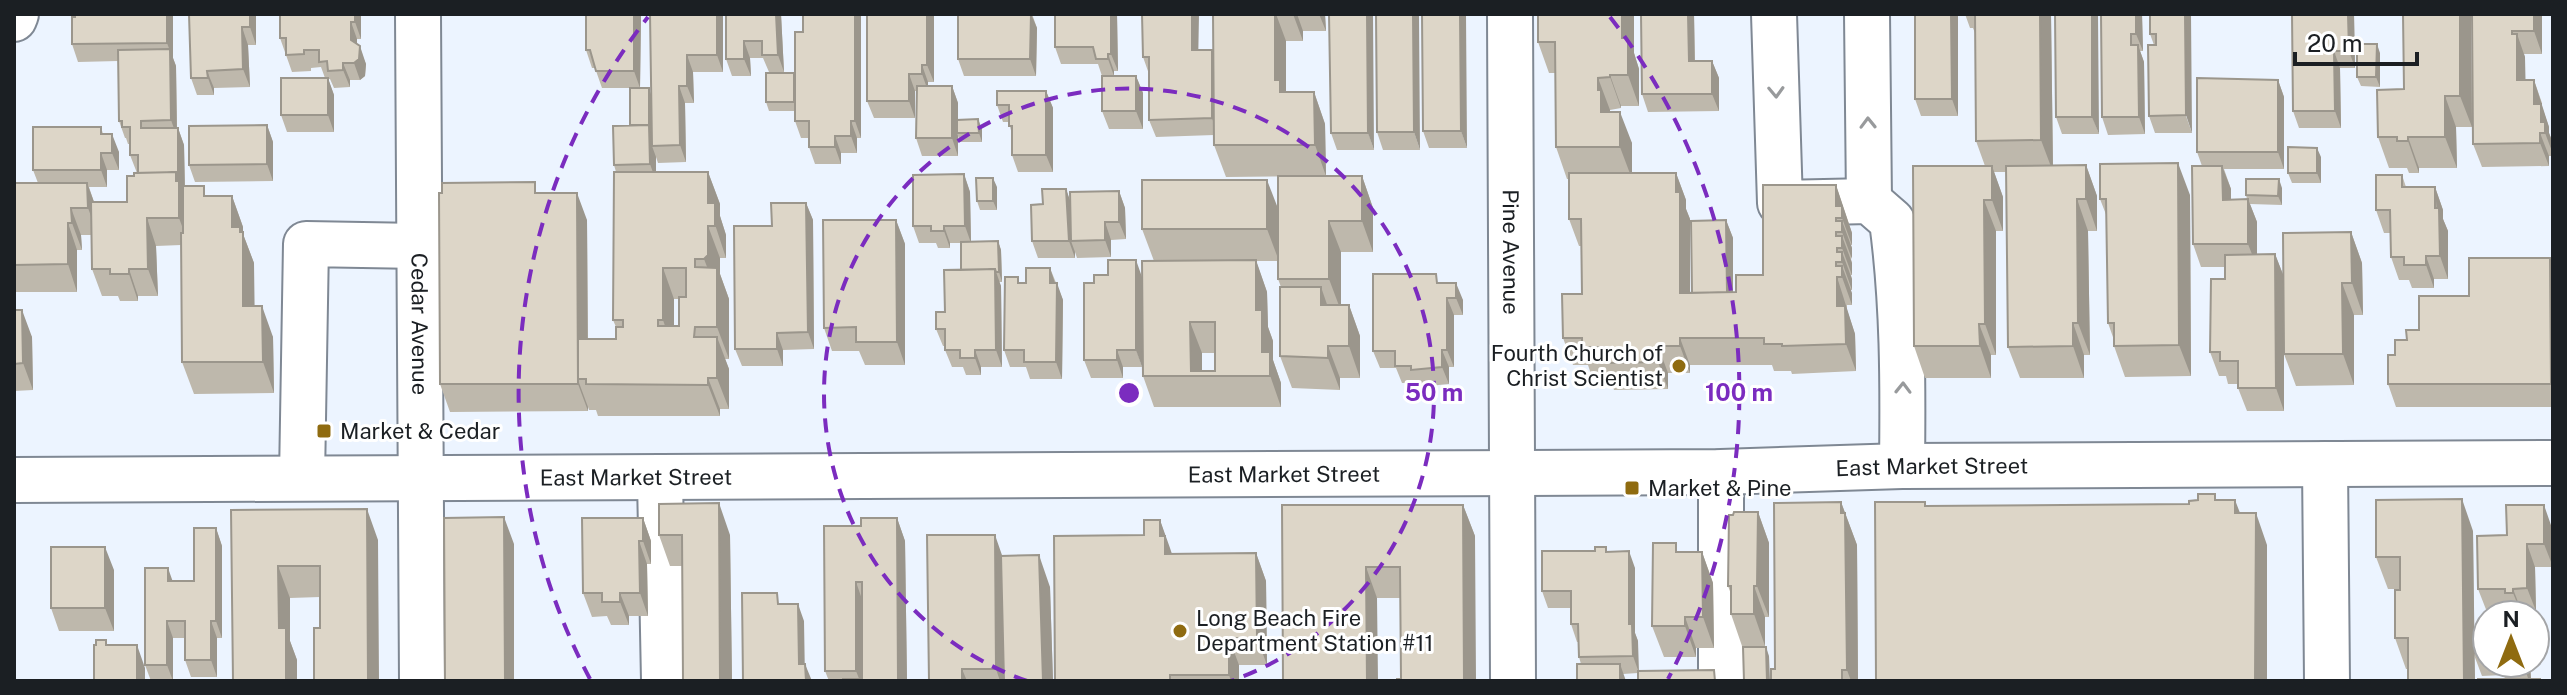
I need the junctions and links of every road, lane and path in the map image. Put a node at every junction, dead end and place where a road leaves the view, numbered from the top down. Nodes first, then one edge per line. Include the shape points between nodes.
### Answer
1 (418, 14) edge
2 (1510, 14) edge
3 (1774, 14) edge
4 (1867, 14) edge
5 (1869, 201) junction
6 (419, 246) junction
7 (2553, 463) edge
8 (2325, 464) junction
9 (1902, 466) junction
10 (1721, 472) junction
11 (1512, 473) junction
12 (302, 478) junction
13 (421, 478) junction
14 (660, 478) junction
15 (14, 480) edge
16 (422, 681) edge
17 (664, 681) edge
18 (1513, 681) edge
19 (1721, 681) edge
20 (2327, 681) edge

1 - 6 street, Cedar Avenue
2 - 11 street, Pine Avenue
3 -> 5 street via 1780,203
5 -> 4 street
9 -> 5 street via 1900,282 1892,221
6 - 12 street via 306,244
6 - 13 street, Cedar Avenue
7 - 8 street, East Market Street
8 - 9 street, East Market Street
8 - 20 street
9 - 10 street, East Market Street
10 - 11 street, East Market Street
10 - 19 street
11 - 14 street, East Market Street
11 - 18 street, Pine Avenue
12 - 13 street, East Market Street
12 - 15 street, East Market Street
13 - 14 street, East Market Street
13 - 16 street, Cedar Avenue
14 - 17 street

